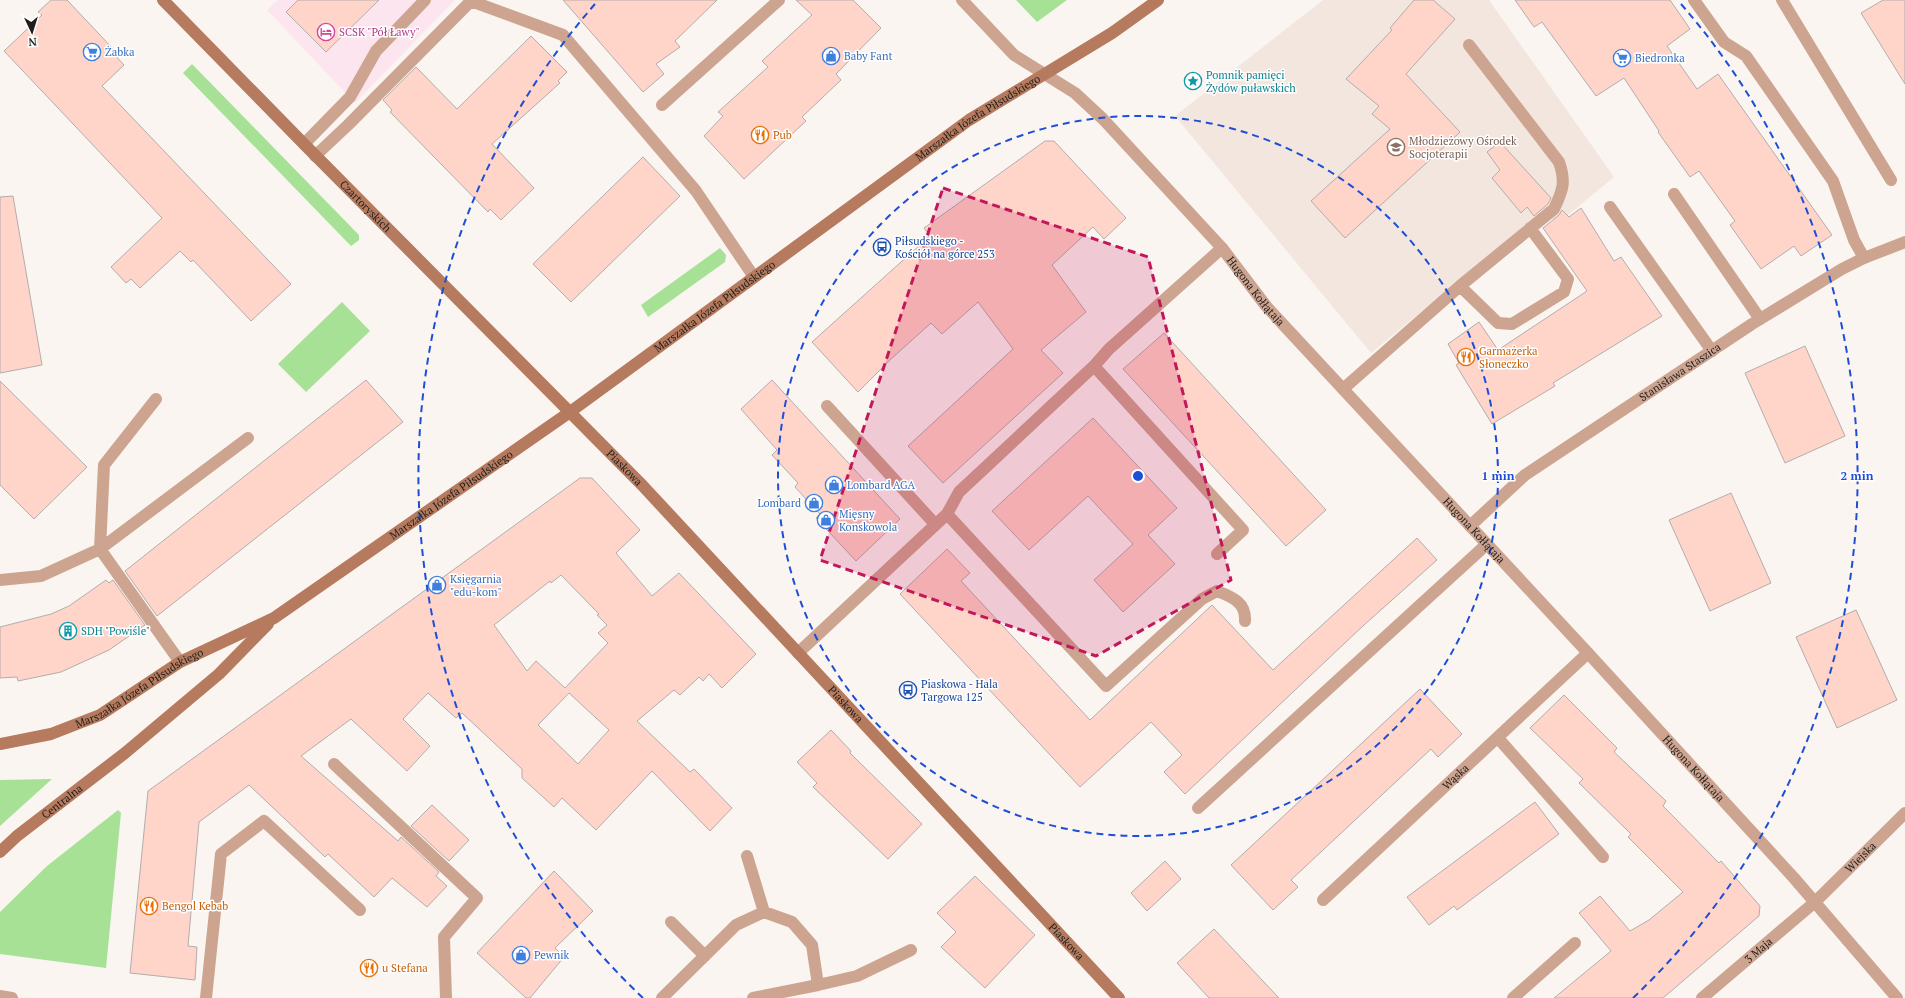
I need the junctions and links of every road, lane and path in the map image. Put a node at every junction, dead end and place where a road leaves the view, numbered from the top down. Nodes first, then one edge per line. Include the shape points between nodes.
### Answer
1 (163, 0) edge
2 (425, 0) edge
3 (779, 0) edge
4 (962, 0) edge
5 (1158, 0) edge
6 (1694, 0) edge
7 (1782, 0) edge
8 (1469, 45) dead end
9 (1043, 74) junction
10 (662, 105) dead end
11 (304, 144) junction
12 (315, 156) junction
13 (1891, 180) dead end
14 (1674, 194) dead end
15 (1610, 207) dead end
16 (1530, 228) junction
17 (1905, 242) edge
18 (1222, 248) junction
19 (1864, 258) junction
20 (754, 277) junction
21 (1460, 286) junction
22 (1760, 319) junction
23 (1712, 351) junction
24 (1094, 366) junction
25 (1343, 388) junction
26 (156, 399) dead end
27 (827, 406) dead end
28 (570, 412) junction
29 (248, 438) dead end
30 (947, 514) junction
31 (935, 524) junction
32 (1470, 526) junction
33 (1487, 544) junction
34 (100, 549) junction
35 (1217, 554) dead end
36 (0, 580) edge
37 (274, 618) junction
38 (1245, 621) dead end
39 (798, 653) junction
40 (1588, 653) junction
41 (180, 662) junction
42 (1498, 738) junction
43 (0, 744) edge
44 (125, 753) joint
45 (334, 764) dead end
46 (1198, 808) dead end
47 (1905, 813) edge
48 (0, 852) edge
49 (747, 856) dead end
50 (1602, 857) dead end
51 (1323, 900) dead end
52 (1815, 902) junction
53 (360, 910) dead end
54 (764, 912) junction
55 (671, 922) dead end
56 (1575, 943) dead end
57 (911, 950) dead end
58 (705, 956) junction
59 (818, 985) junction
60 (0, 996) edge
61 (12, 998) edge
62 (206, 998) edge
63 (446, 998) edge
64 (662, 998) edge
65 (753, 998) edge
66 (1120, 998) edge
67 (1513, 998) edge
68 (1702, 998) edge
69 (1896, 998) edge

1 - 11 main road, Czartoryskich
2 - 11 street via 376,51 350,97
3 - 10 street
4 - 9 street, Hugona Kołłątaja via 1014,55
5 - 9 main road, Marszałka Józefa Piłsudskiego via 1112,33
6 - 19 street via 1724,42 1746,56 1833,181 1854,240
7 - 13 street
8 - 16 street via 1559,162 1563,175 1563,191 1554,209
9 - 18 street, Hugona Kołłątaja via 1075,93 1103,119
9 - 20 main road, Marszałka Józefa Piłsudskiego via 969,120
11 - 12 main road, Czartoryskich
12 - 20 street via 471,1 563,35 696,191
12 - 28 main road, Czartoryskich
14 - 22 street
15 - 23 street
16 - 21 street
16 - 21 street via 1568,279 1564,292 1512,324 1498,323
17 - 19 street, Stanisława Staszica
18 - 24 street via 1109,349
18 - 25 street, Hugona Kołłątaja via 1266,306
19 - 22 street, Stanisława Staszica
20 - 28 main road, Marszałka Józefa Piłsudskiego
21 - 25 street
22 - 23 street, Stanisława Staszica
23 - 32 street, Stanisława Staszica via 1525,475
24 - 30 street via 960,492
24 - 35 street via 1243,530
25 - 32 street, Hugona Kołłątaja
26 - 34 street via 104,465
27 - 31 street
28 - 37 main road, Marszałka Józefa Piłsudskiego
28 - 39 main road, Piaskowa via 642,485
29 - 34 street
30 - 31 street
30 - 38 street via 1106,686 1202,599 1217,591 1236,599 1245,614
31 - 39 street
32 - 33 street, Hugona Kołłątaja
33 - 40 street, Hugona Kołłątaja
33 - 46 street
34 - 36 street via 41,576
34 - 41 street
37 - 41 main road, Marszałka Józefa Piłsudskiego
37 - 44 main road, Marszałka Józefa Piłsudskiego via 219,674
39 - 66 main road, Piaskowa
40 - 42 street, Wąska
40 - 52 street, Hugona Kołłątaja
41 - 43 main road, Marszałka Józefa Piłsudskiego via 100,715 51,734
42 - 50 street
42 - 51 street, Wąska
44 - 48 main road, Centralna
45 - 63 street via 477,898 444,937
47 - 52 street, Wiejska
49 - 54 street
52 - 68 street, 3 Maja
52 - 69 street, Hugona Kołłątaja
53 - 62 street via 264,820 221,854
54 - 58 street via 736,925
54 - 59 street via 792,922 812,945
55 - 58 street
56 - 67 street
57 - 59 street via 857,976
58 - 64 street
59 - 65 street
60 - 61 street

